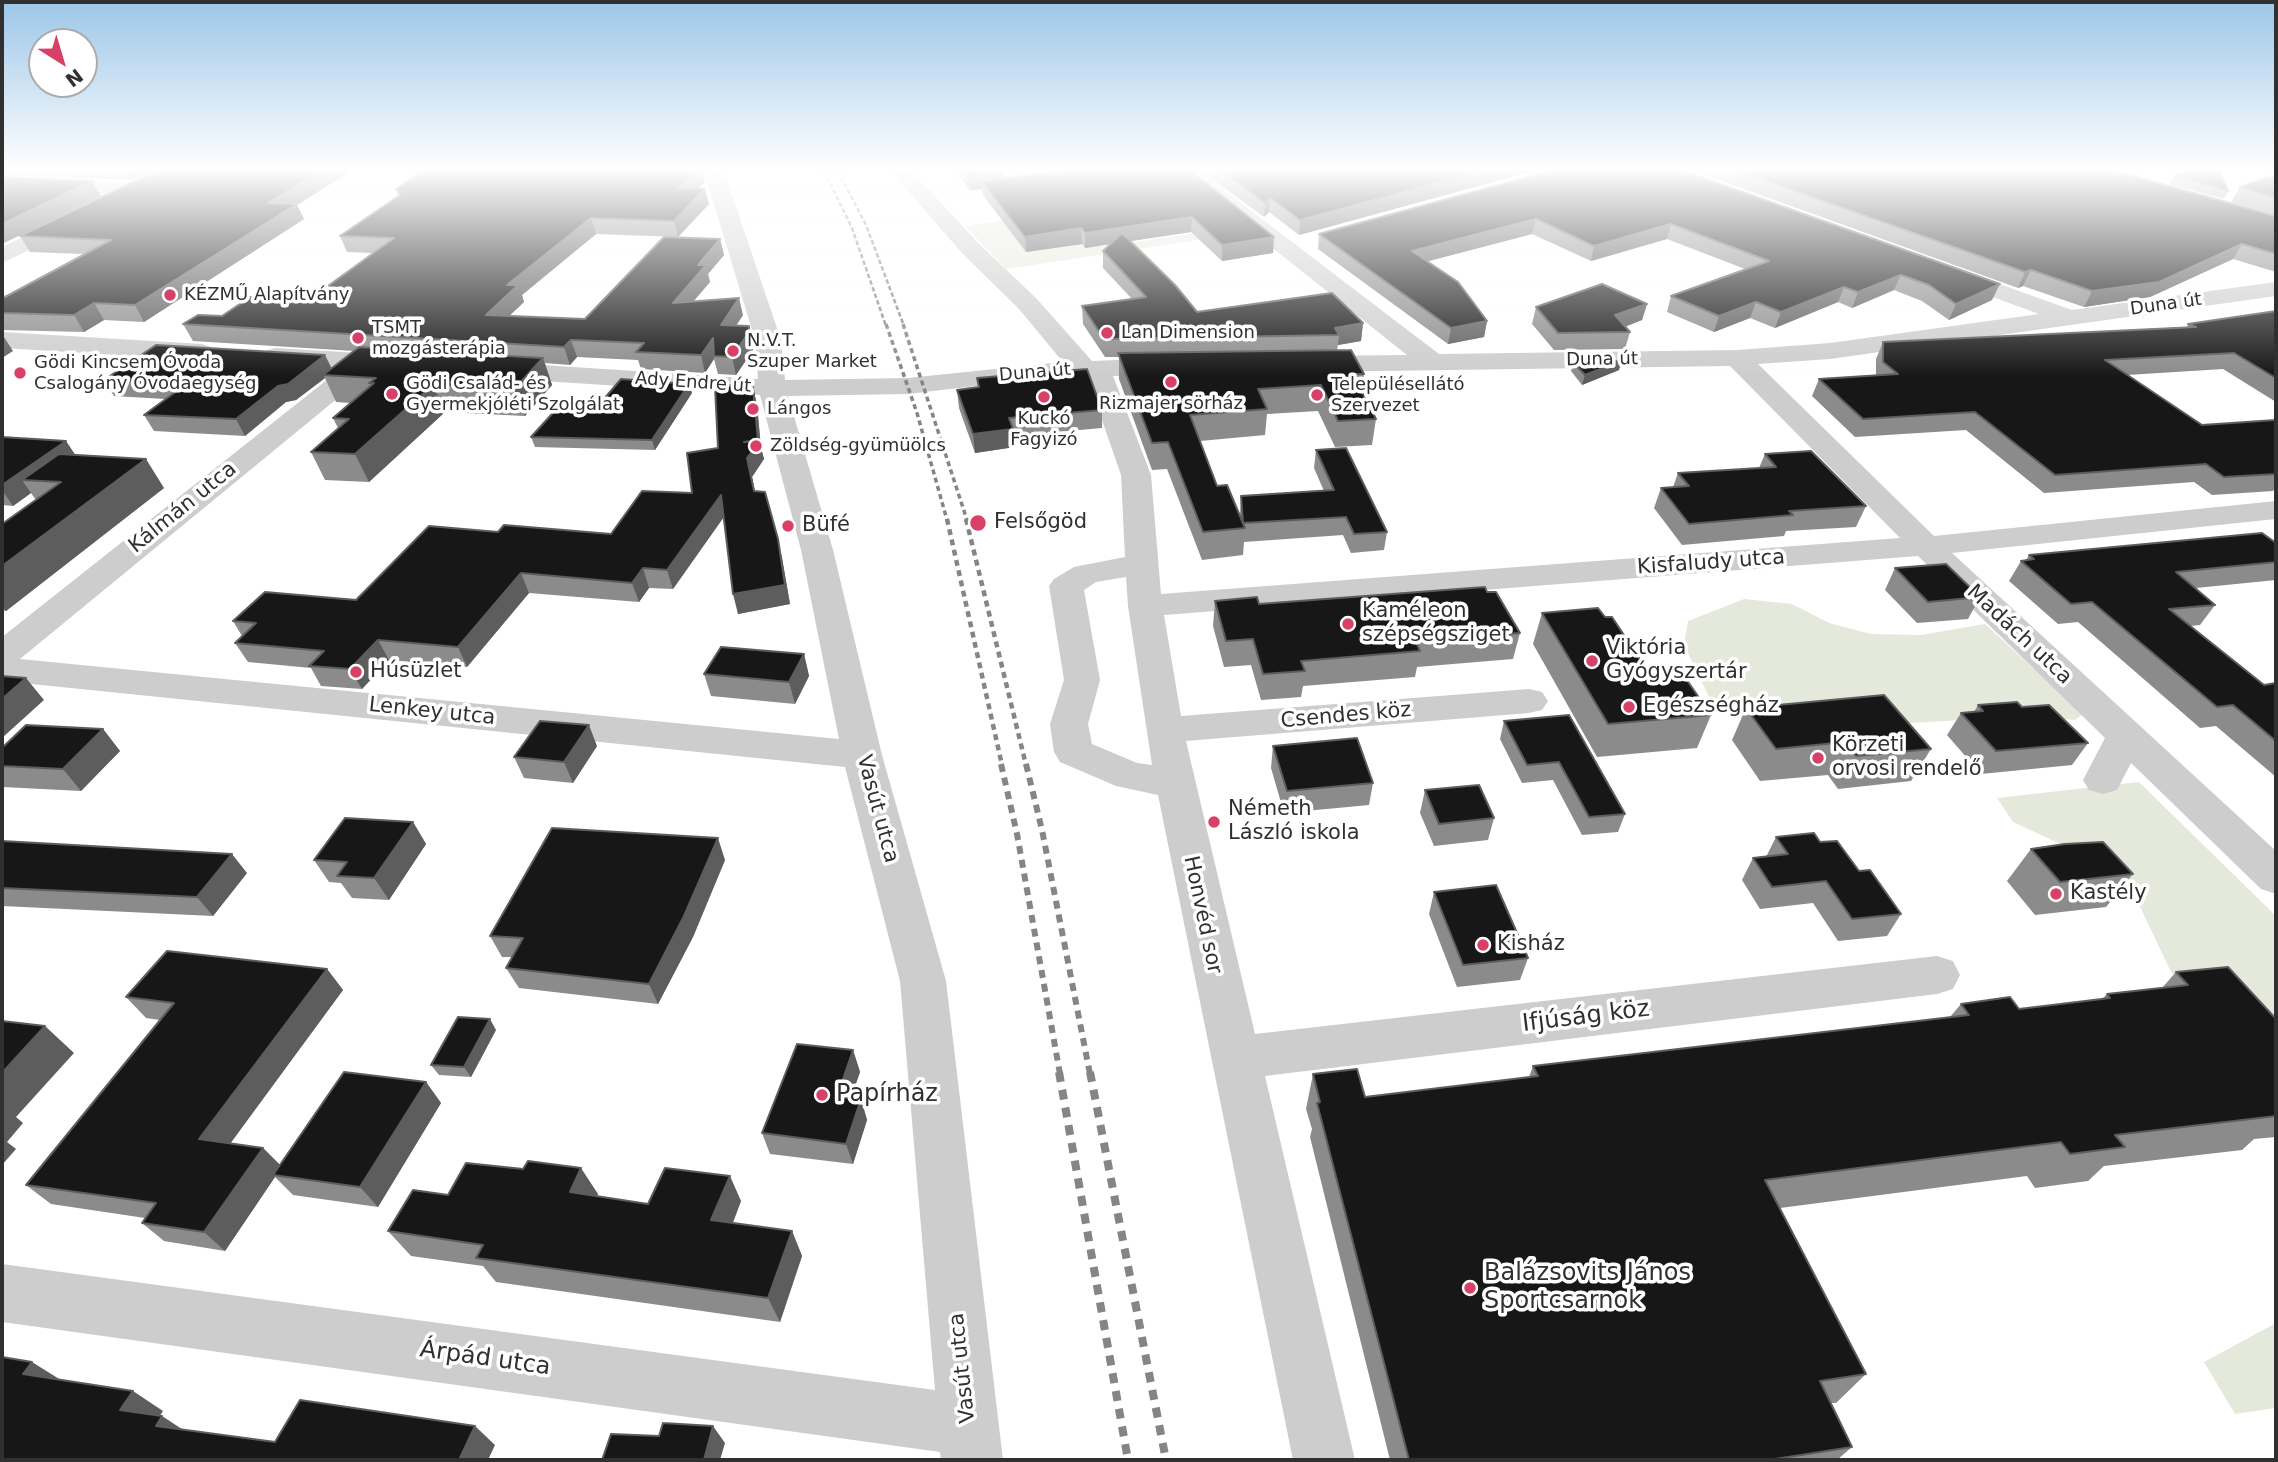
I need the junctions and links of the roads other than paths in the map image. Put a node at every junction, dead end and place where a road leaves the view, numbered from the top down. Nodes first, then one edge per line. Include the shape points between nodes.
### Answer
1 (36, 239) edge
2 (736, 239) edge
3 (962, 239) edge
4 (1275, 239) edge
5 (1313, 240) dead end
6 (1287, 248) junction
7 (2, 256) edge
8 (1928, 266) edge
9 (2276, 289) edge
10 (2250, 293) junction
11 (2276, 305) edge
12 (2072, 318) junction
13 (2, 340) edge
14 (225, 353) edge
15 (253, 355) edge
16 (1737, 358) junction
17 (365, 362) junction
18 (1433, 362) junction
19 (1287, 364) edge
20 (416, 365) edge
21 (1190, 366) edge
22 (470, 368) edge
23 (1092, 369) junction
24 (924, 384) joint
25 (772, 388) junction
26 (2276, 510) edge
27 (1926, 546) junction
28 (1142, 564) junction
29 (1145, 606) junction
30 (2, 655) edge
31 (2, 669) edge
32 (1529, 701) dead end
33 (1164, 730) junction
34 (2126, 736) junction
35 (862, 755) junction
36 (2103, 780) dead end
37 (1174, 783) junction
38 (2275, 875) edge
39 (1937, 975) dead end
40 (1234, 1058) junction
41 (2, 1293) edge
42 (970, 1443) edge
43 (1324, 1460) edge

1 - 7 street
2 - 25 street, Vasút utca via 768,340
3 - 23 street via 1028,304 1073,358
4 - 6 street
5 - 6 street
6 - 18 street
8 - 12 street
9 - 10 street, Duna út
10 - 11 street
10 - 12 street, Duna út
12 - 16 street, Duna út via 1842,350
13 - 14 street
15 - 17 street
16 - 18 street, Duna út
16 - 27 street, Madách utca
17 - 20 street
17 - 30 street, Kálmán utca
18 - 19 street, Duna út
21 - 23 street, Duna út
22 - 25 street, Ady Endre út
23 - 24 street, Duna út
23 - 28 street, Honvéd sor via 1136,475
24 - 25 street, Ady Endre út
25 - 35 street, Vasút utca via 817,551
26 - 27 street, Kisfaludy utca
27 - 29 street, Kisfaludy utca
27 - 34 street, Madách utca
28 - 29 street, Honvéd sor
28 - 37 street via 1086,574 1066,586 1082,680 1069,724 1074,752 1130,776
29 - 33 street, Honvéd sor
31 - 35 street, Lenkey utca
32 - 33 street, Csendes köz
33 - 37 street, Honvéd sor
34 - 36 street
34 - 38 street, Madách utca
35 - 42 street, Vasút utca via 923,981
37 - 40 street, Honvéd sor
39 - 40 street, Ifjúság köz
40 - 43 street, Honvéd sor
41 - 42 street, Árpád utca

